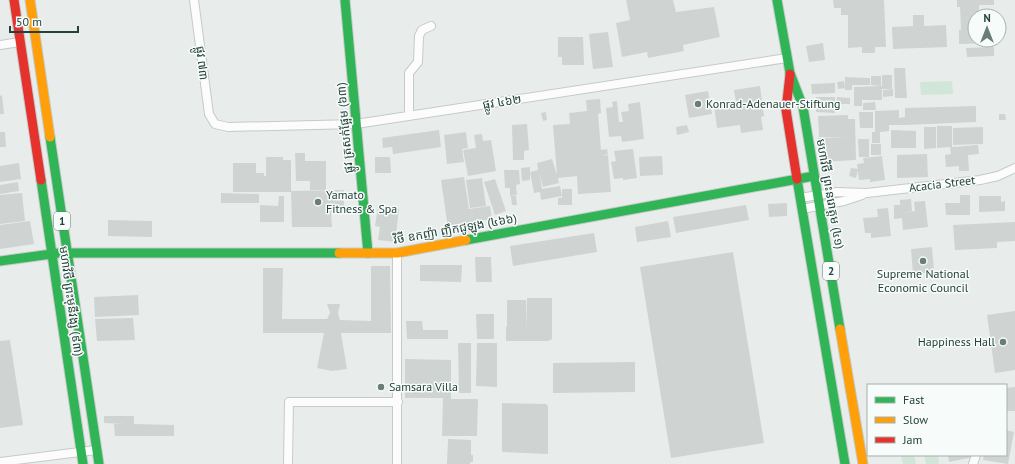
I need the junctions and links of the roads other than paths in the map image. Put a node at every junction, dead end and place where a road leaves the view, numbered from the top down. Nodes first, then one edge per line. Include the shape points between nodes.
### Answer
1 (14, 0) edge
2 (30, 0) edge
3 (194, 0) edge
4 (346, 0) edge
5 (777, 0) edge
6 (431, 26) dead end
7 (20, 42) junction
8 (0, 45) edge
9 (787, 58) junction
10 (790, 73) junction
11 (409, 116) junction
12 (215, 124) joint
13 (356, 124) junction
14 (1015, 168) edge
15 (814, 176) junction
16 (797, 178) junction
17 (867, 193) junction
18 (818, 196) junction
19 (800, 198) junction
20 (819, 206) junction
21 (802, 209) junction
22 (67, 252) junction
23 (368, 253) junction
24 (397, 253) junction
25 (52, 254) junction
26 (0, 261) edge
27 (398, 402) junction
28 (96, 450) junction
29 (81, 452) junction
30 (0, 462) edge
31 (83, 464) edge
32 (99, 464) edge
33 (288, 464) edge
34 (397, 464) edge
35 (845, 464) edge
36 (863, 464) edge

1 - 7 main road, មហាវិថី ព្រះមុនីវង្ស (៩៣) / 1
2 - 22 main road, មហាវិថី ព្រះមុនីវង្ស (៩៣) / 1
3 - 12 street, ផ្លូវ ៧៣ via 209,114
4 - 13 main road, ផ្លូវ ត្រសក់ផ្អែម (៦៣)
5 - 9 main road, មហាវិថី ព្រះនរោត្តម (៤១) / 2
6 - 11 street via 422,30 419,36 418,62 409,74
7 - 8 street
7 - 25 main road, មហាវិថី ព្រះមុនីវង្ស (៩៣) / 1
9 - 10 main road, មហាវិថី ព្រះនរោត្តម (៤១) / 2
9 - 11 street, ផ្លូវ ៤៦២
10 - 15 main road, មហាវិថី ព្រះនរោត្តម (៤១) / 2 via 803,107
10 - 16 main road, មហាវិថី ព្រះនរោត្តម (៤១) / 2 via 786,110
11 - 13 street, ផ្លូវ ៤៦២
12 - 13 street, ផ្លូវ ៤៦២ via 228,127
13 - 23 main road, ផ្លូវ ត្រសក់ផ្អែម (៦៣)
14 - 17 street, Acacia Street via 998,176 980,180
15 - 16 main road, វិថី ឧកញ៉ា ញឹកជូឡុង (៤៦៦)
15 - 18 main road, មហាវិថី ព្រះនរោត្តម (៤១) / 2
16 - 19 main road, មហាវិថី ព្រះនរោត្តម (៤១) / 2
16 - 24 main road, វិថី ឧកញ៉ា ញឹកជូឡុង (៤៦៦)
17 - 18 street, Acacia Street via 841,192
17 - 20 street, Acacia Street via 844,202
18 - 19 street, Acacia Street
18 - 20 main road, មហាវិថី ព្រះនរោត្តម (៤១) / 2
19 - 21 main road, មហាវិថី ព្រះនរោត្តម (៤១) / 2
20 - 21 street, Acacia Street
20 - 36 main road, មហាវិថី ព្រះនរោត្តម (៤១) / 2
21 - 35 main road, មហាវិថី ព្រះនរោត្តម (៤១) / 2
22 - 23 main road, វិថី ឧកញ៉ា ញឹកជូឡុង (៤៦៦)
22 - 25 main road, វិថី ឧកញ៉ា ញឹកជូឡុង (៤៦៦)
22 - 28 main road, មហាវិថី ព្រះមុនីវង្ស (៩៣) / 1
23 - 24 main road, វិថី ឧកញ៉ា ញឹកជូឡុង (៤៦៦)
24 - 27 street
25 - 26 main road, វិថី ឧកញ៉ា ញឹកជូឡុង (៤៦៦)
25 - 29 main road, មហាវិថី ព្រះមុនីវង្ស (៩៣) / 1
27 - 33 street via 290,402
27 - 34 street
28 - 29 street
28 - 32 main road, មហាវិថី ព្រះមុនីវង្ស (៩៣) / 1
29 - 30 street
29 - 31 main road, មហាវិថី ព្រះមុនីវង្ស (៩៣) / 1

